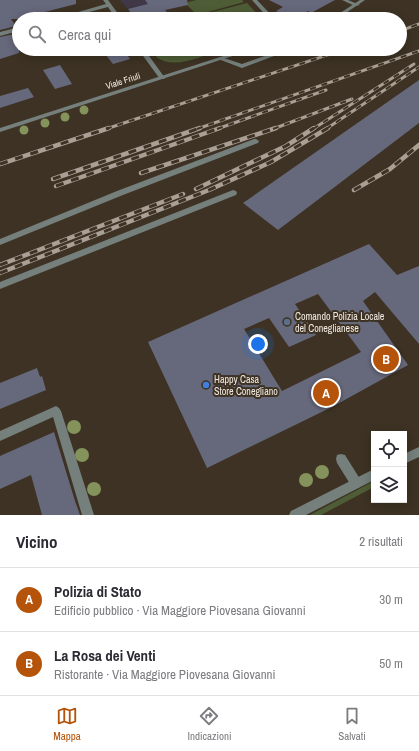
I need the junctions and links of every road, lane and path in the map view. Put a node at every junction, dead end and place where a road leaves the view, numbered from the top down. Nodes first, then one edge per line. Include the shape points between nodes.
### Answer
1 (105, 0) edge
2 (254, 0) edge
3 (344, 0) edge
4 (363, 0) edge
5 (357, 5) junction
6 (109, 6) junction
7 (85, 12) edge
8 (114, 12) edge
9 (265, 12) edge
10 (346, 12) edge
11 (12, 31) edge
12 (0, 34) edge
13 (146, 56) edge
14 (230, 56) edge
15 (266, 56) edge
16 (221, 59) junction
17 (162, 78) junction
18 (0, 130) edge
19 (256, 141) dead end
20 (233, 193) dead end
21 (0, 242) edge
22 (0, 286) edge
23 (0, 436) edge
24 (419, 452) edge
25 (407, 458) edge
26 (341, 459) dead end
27 (371, 476) edge
28 (356, 483) junction
29 (88, 515) edge
30 (295, 515) edge

1 - 6 street
2 - 9 street
3 - 5 street
4 - 5 street
5 - 10 street
6 - 7 street
6 - 8 street
11 - 12 street
13 - 17 street
14 - 16 street, Viale Friuli
15 - 16 street via 242,66
16 - 17 street, Viale Friuli
17 - 18 street, Viale Friuli
19 - 21 street
20 - 22 street
23 - 29 street via 56,411
24 - 25 street
26 - 28 street
27 - 28 street
28 - 30 street

